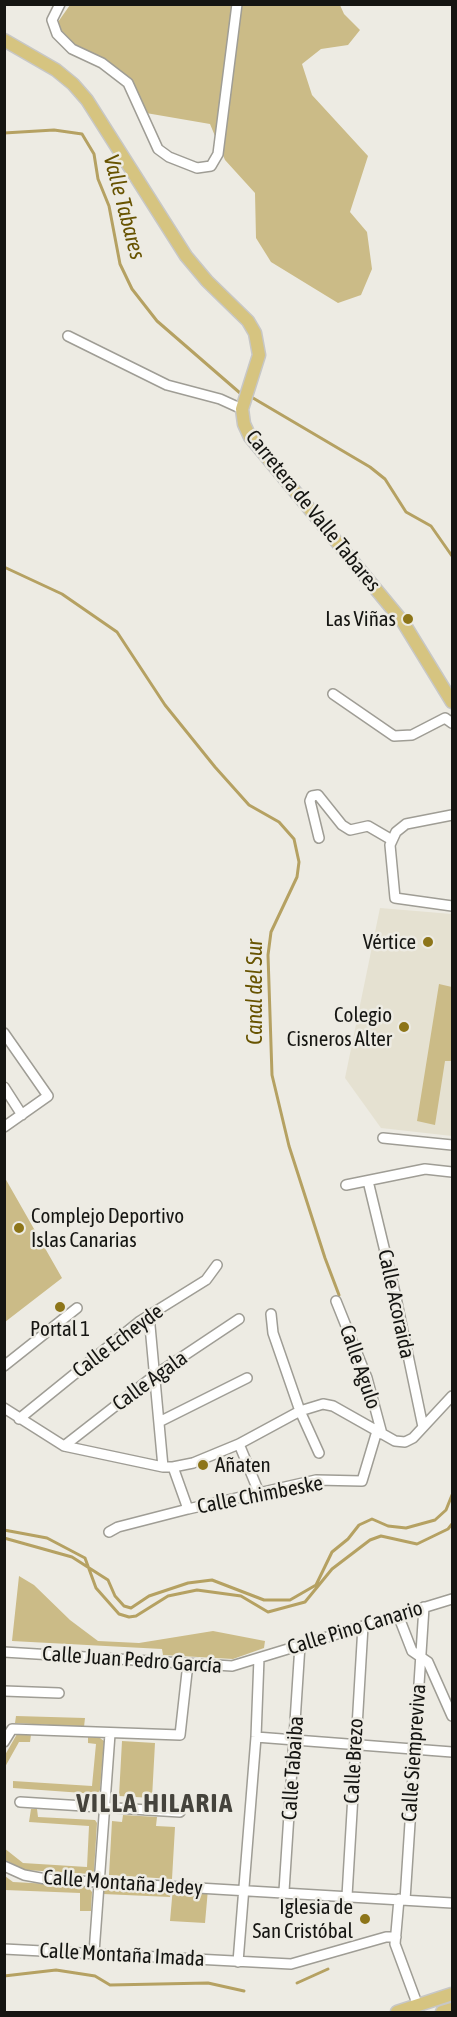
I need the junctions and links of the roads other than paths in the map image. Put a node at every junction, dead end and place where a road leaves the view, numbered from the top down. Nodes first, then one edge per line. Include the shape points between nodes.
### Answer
1 (60, 4) edge
2 (237, 4) edge
3 (4, 40) edge
4 (68, 336) dead end
5 (242, 409) junction
6 (333, 694) dead end
7 (453, 702) edge
8 (453, 723) edge
9 (453, 815) edge
10 (319, 838) dead end
11 (392, 840) junction
12 (453, 906) edge
13 (4, 1033) edge
14 (4, 1087) edge
15 (22, 1115) junction
16 (4, 1127) edge
17 (382, 1138) dead end
18 (453, 1146) edge
19 (453, 1172) edge
20 (368, 1181) junction
21 (346, 1185) dead end
22 (217, 1265) dead end
23 (336, 1301) dead end
24 (77, 1308) dead end
25 (271, 1314) dead end
26 (150, 1315) junction
27 (239, 1319) dead end
28 (4, 1366) edge
29 (155, 1375) junction
30 (247, 1378) dead end
31 (453, 1396) edge
32 (4, 1408) edge
33 (300, 1411) junction
34 (19, 1419) junction
35 (159, 1422) junction
36 (423, 1427) junction
37 (379, 1433) junction
38 (239, 1444) junction
39 (63, 1446) junction
40 (319, 1453) dead end
41 (168, 1467) junction
42 (260, 1495) junction
43 (188, 1509) junction
44 (109, 1532) dead end
45 (453, 1599) edge
46 (424, 1607) junction
47 (398, 1615) junction
48 (363, 1626) junction
49 (300, 1646) junction
50 (4, 1652) edge
51 (420, 1657) junction
52 (259, 1658) junction
53 (188, 1663) junction
54 (4, 1691) edge
55 (59, 1693) dead end
56 (453, 1716) edge
57 (110, 1734) junction
58 (256, 1737) junction
59 (295, 1739) junction
60 (4, 1742) edge
61 (355, 1743) junction
62 (415, 1748) junction
63 (453, 1752) edge
64 (20, 1802) dead end
65 (106, 1808) junction
66 (180, 1812) dead end
67 (6, 1868) edge
68 (100, 1882) junction
69 (243, 1890) junction
70 (284, 1891) junction
71 (347, 1896) junction
72 (402, 1899) junction
73 (453, 1903) edge
74 (396, 1937) junction
75 (4, 1948) edge
76 (94, 1953) junction
77 (238, 1962) junction
78 (453, 1994) edge
79 (418, 2006) junction
80 (453, 2009) edge
81 (397, 2013) edge
82 (442, 2013) edge

1 - 2 street via 52,20 57,34 72,49 102,63 128,83 158,149 197,168 211,166 218,154
3 - 5 main road, Carretera de Valle Tabares via 74,84 186,256 248,321 259,355
4 - 5 street via 167,386 220,399
5 - 7 main road, Carretera de Valle Tabares via 250,437 403,622
6 - 8 street via 394,736 412,735 445,718
9 - 11 street via 406,824
10 - 11 street via 310,801 318,795 350,830 368,826
11 - 12 street via 395,898
13 - 15 street via 48,1095
14 - 15 street
15 - 16 street
17 - 18 street
19 - 20 street via 425,1169
20 - 21 street
20 - 36 street, Calle Acoraida
22 - 26 street, Calle Echeyde via 206,1280
23 - 37 street, Calle Agulo via 367,1378
24 - 28 street
25 - 33 street via 273,1333
26 - 29 street
26 - 34 street, Calle Echeyde
27 - 29 street, Calle Agala
29 - 35 street
29 - 39 street, Calle Agala
30 - 35 street
31 - 36 street
32 - 34 street
33 - 37 street via 314,1405 333,1406
33 - 38 street
33 - 40 street
34 - 39 street
35 - 41 street
36 - 37 street via 405,1442
37 - 42 street, Calle Chimbeske via 362,1481 316,1480
38 - 41 street via 193,1463
38 - 42 street
39 - 41 street
41 - 43 street
42 - 43 street, Calle Chimbeske
43 - 44 street, Calle Chimbeske
45 - 46 street, Calle Pino Canario
46 - 47 street, Calle Pino Canario
46 - 51 street, Calle Siempreviva
47 - 48 street, Calle Pino Canario
47 - 51 street via 412,1651
48 - 49 street, Calle Pino Canario
48 - 61 street, Calle Brezo
49 - 52 street, Calle Pino Canario
49 - 59 street, Calle Tabaiba
50 - 53 street, Calle Juan Pedro García
51 - 56 street via 428,1662
51 - 62 street, Calle Siempreviva
52 - 53 street, Calle Juan Pedro García via 232,1666
52 - 58 street
53 - 57 street via 180,1736
54 - 55 street
57 - 60 street via 12,1729
57 - 65 street
58 - 59 street
58 - 69 street
59 - 61 street
59 - 70 street, Calle Tabaiba
61 - 62 street
61 - 71 street, Calle Brezo
62 - 63 street
62 - 72 street, Calle Siempreviva
64 - 65 street
65 - 66 street
65 - 68 street
67 - 68 street, Calle Montaña Jedey via 46,1879
68 - 69 street, Calle Montaña Jedey
68 - 76 street
69 - 70 street, Calle Montaña Jedey
69 - 77 street
70 - 71 street, Calle Montaña Jedey
71 - 72 street, Calle Montaña Jedey
72 - 73 street, Calle Montaña Jedey
72 - 74 street, Calle Siempreviva
74 - 77 street, Calle Montaña Imada via 291,1964
74 - 79 street, Calle Siempreviva via 395,1944
75 - 76 street, Calle Montaña Imada
76 - 77 street, Calle Montaña Imada
78 - 79 main road
79 - 81 main road
80 - 82 main road

